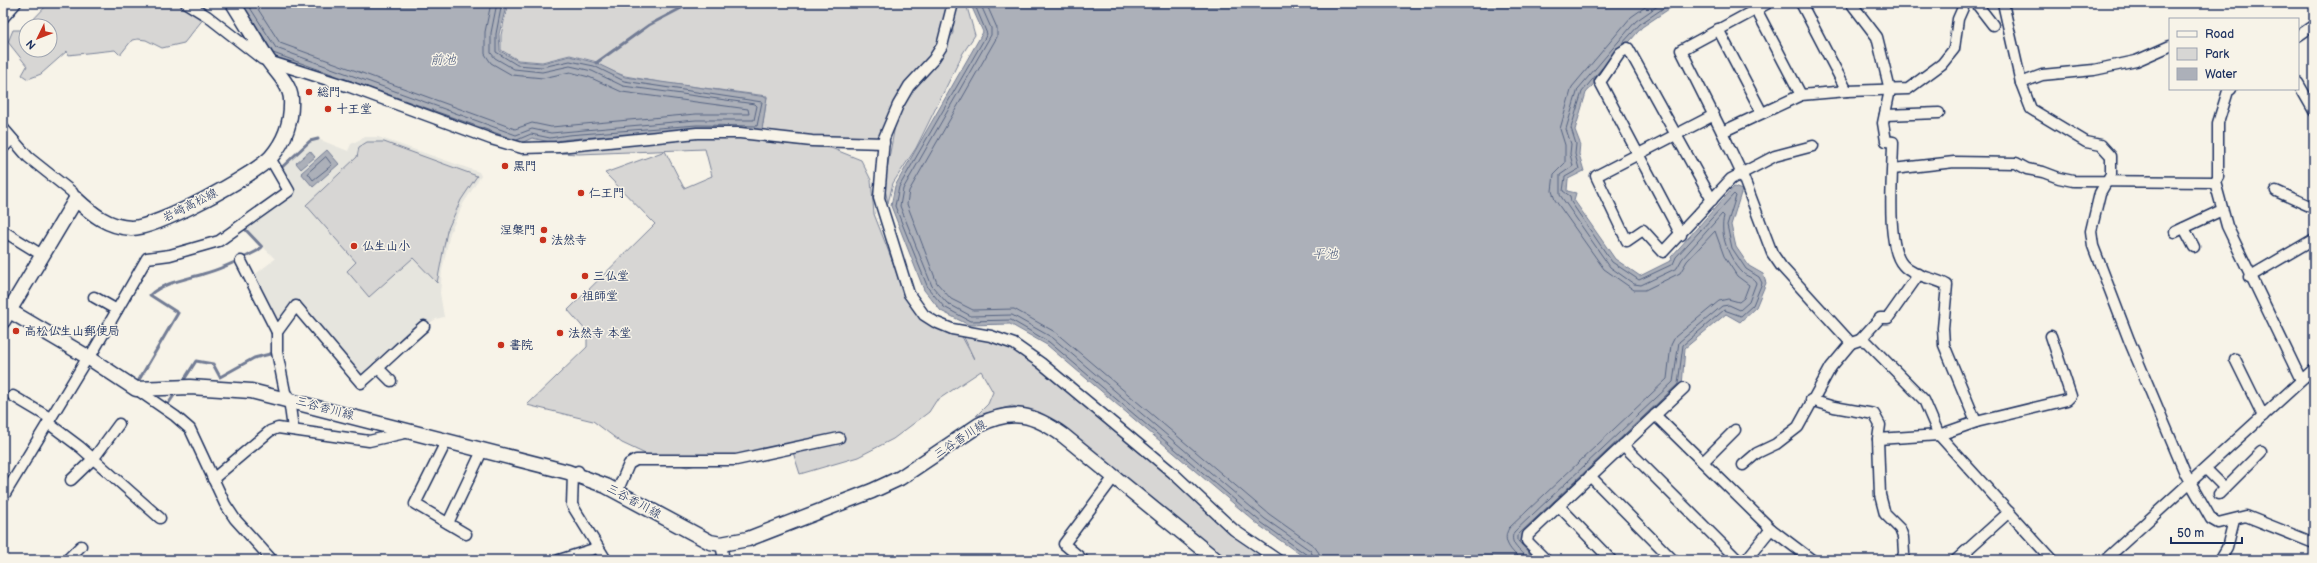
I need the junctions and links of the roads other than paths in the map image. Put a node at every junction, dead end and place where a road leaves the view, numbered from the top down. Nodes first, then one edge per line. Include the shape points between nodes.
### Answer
1 (16, 3) edge
2 (186, 3) edge
3 (233, 3) edge
4 (953, 3) edge
5 (1768, 3) edge
6 (1801, 3) edge
7 (1851, 3) edge
8 (1965, 3) edge
9 (1976, 3) edge
10 (2003, 3) edge
11 (1756, 9) junction
12 (3, 18) edge
13 (1993, 25) dead end
14 (2314, 25) edge
15 (1718, 29) junction
16 (2299, 35) edge
17 (2169, 46) edge
18 (269, 61) junction
19 (2021, 83) junction
20 (2299, 85) edge
21 (1890, 90) junction
22 (2230, 90) edge
23 (1847, 91) junction
24 (1801, 95) junction
25 (2314, 111) edge
26 (1762, 113) junction
27 (1939, 113) dead end
28 (1714, 115) junction
29 (1885, 115) junction
30 (3, 128) edge
31 (1722, 132) junction
32 (1676, 134) junction
33 (12, 139) junction
34 (884, 144) junction
35 (1813, 146) dead end
36 (3, 148) edge
37 (1638, 154) junction
38 (270, 158) junction
39 (1893, 169) junction
40 (1742, 174) junction
41 (2107, 182) junction
42 (2215, 182) junction
43 (2276, 191) dead end
44 (76, 199) junction
45 (1712, 200) junction
46 (2313, 208) edge
47 (2222, 210) junction
48 (2184, 228) junction
49 (3, 231) edge
50 (2175, 232) dead end
51 (1681, 235) junction
52 (2314, 239) edge
53 (2194, 247) dead end
54 (42, 255) junction
55 (241, 261) dead end
56 (1919, 274) junction
57 (2249, 276) junction
58 (94, 297) dead end
59 (117, 310) junction
60 (5, 312) edge
61 (424, 326) dead end
62 (277, 332) junction
63 (2051, 336) dead end
64 (1855, 342) junction
65 (88, 358) junction
66 (2235, 359) dead end
67 (378, 368) junction
68 (2313, 371) edge
69 (2301, 380) junction
70 (390, 381) dead end
71 (1684, 388) dead end
72 (136, 389) junction
73 (13, 396) dead end
74 (289, 398) junction
75 (1811, 400) junction
76 (1655, 415) junction
77 (2263, 416) junction
78 (49, 420) junction
79 (1976, 422) junction
80 (119, 424) dead end
81 (293, 430) junction
82 (1735, 430) dead end
83 (413, 431) junction
84 (1939, 435) junction
85 (839, 438) dead end
86 (1878, 439) junction
87 (447, 440) junction
88 (1623, 445) junction
89 (483, 450) junction
90 (2261, 452) dead end
91 (94, 458) junction
92 (1703, 462) junction
93 (1743, 465) dead end
94 (2206, 469) junction
95 (576, 472) junction
96 (1590, 476) junction
97 (1114, 477) junction
98 (213, 479) junction
99 (71, 480) dead end
100 (2191, 483) junction
101 (617, 492) junction
102 (4, 495) edge
103 (1558, 506) junction
104 (2009, 512) junction
105 (160, 518) dead end
106 (2234, 520) junction
107 (448, 523) junction
108 (1771, 529) junction
109 (466, 534) dead end
110 (2314, 543) edge
111 (721, 544) junction
112 (81, 546) dead end
113 (598, 548) junction
114 (1965, 552) junction
115 (67, 560) edge
116 (272, 560) edge
117 (560, 560) edge
118 (606, 560) edge
119 (724, 560) edge
120 (1083, 560) edge
121 (1216, 560) edge
122 (1278, 560) edge
123 (1546, 560) edge
124 (1610, 560) edge
125 (1673, 560) edge
126 (1738, 560) edge
127 (1746, 560) edge
128 (1812, 560) edge
129 (1902, 560) edge
130 (1956, 560) edge
131 (1972, 560) edge
132 (2052, 560) edge
133 (2105, 560) edge
134 (2220, 560) edge

1 - 12 street
2 - 18 street via 262,59
3 - 18 main road, 岩崎高松線
4 - 34 street via 942,46 905,93 888,125
5 - 11 street
6 - 23 street
7 - 21 street via 1876,37
8 - 21 street via 1958,19 1954,49 1942,64 1908,89
9 - 13 street
10 - 19 street
11 - 15 street
11 - 24 street
14 - 16 street
15 - 26 street
15 - 28 street via 1681,50
17 - 19 street via 2136,61 2094,70 2042,75
18 - 34 street via 522,148 559,147 697,133 740,133 812,142
18 - 38 main road, 岩崎高松線 via 288,86 291,97 285,134
19 - 41 street via 2031,109 2086,142 2101,145 2106,150 2111,156 2111,174
20 - 25 street
21 - 23 street
21 - 29 street
22 - 42 street via 2218,123 2218,177
23 - 24 street
24 - 26 street
26 - 31 street
27 - 29 street
28 - 31 street
28 - 32 street
29 - 39 street via 1883,123 1886,141 1893,142
30 - 33 street
31 - 40 street
32 - 37 street
32 - 37 street via 1628,48 1620,53 1600,82
32 - 45 street
33 - 36 street
33 - 44 street via 28,157 72,192
34 - 122 street via 879,198 908,294 924,315 952,329 991,336 1014,344 1041,363 1173,473 1234,530
35 - 40 street via 1775,156
37 - 51 street
37 - 51 street via 1596,176 1627,241 1643,230 1663,252
38 - 44 main road, 岩崎高松線 via 209,196 148,226 116,226 101,220
38 - 59 street via 289,191 219,241 170,255 147,258
39 - 41 street via 1954,162 2003,162 2016,163 2027,169 2073,181
39 - 56 street via 1892,231 1896,254 1902,265
40 - 45 street via 1731,179
40 - 64 street via 1772,252 1781,266
41 - 42 street
41 - 100 street via 2100,193 2091,231 2093,246 2129,340
42 - 47 street
43 - 46 street
44 - 54 main road
45 - 51 street
47 - 48 street
47 - 57 street
48 - 50 street
48 - 53 street
49 - 54 street
52 - 57 street
54 - 60 main road
55 - 62 street
56 - 64 street via 1888,318 1880,318
56 - 79 street via 1947,285 1944,345
57 - 69 street
58 - 59 street
59 - 65 street
60 - 65 main road
61 - 67 street
62 - 67 street via 296,306 361,383
62 - 74 street via 277,352 285,392
63 - 79 street via 2071,396 2067,400
64 - 75 street via 1831,367
64 - 84 street via 1867,342 1924,400
65 - 72 main road
65 - 78 street
66 - 77 street
67 - 70 street
68 - 69 street
69 - 77 street
71 - 76 street
72 - 74 main road, 三谷香川線 via 215,387
72 - 98 street via 190,429
73 - 78 street
74 - 81 street
74 - 83 main road, 三谷香川線
75 - 86 street via 1874,414 1880,425
75 - 93 street via 1798,427
76 - 88 street
76 - 92 street
77 - 94 street
78 - 91 street
78 - 102 street
79 - 84 street
80 - 91 street
81 - 83 street via 369,441
81 - 98 street via 278,428 270,431
82 - 92 street
83 - 87 main road, 三谷香川線
84 - 86 street
84 - 104 street
85 - 101 street via 736,460 636,460 629,464
86 - 129 street via 1880,495 1885,514 1903,537
87 - 89 main road, 三谷香川線
87 - 107 street via 414,504
88 - 96 street
88 - 126 street
89 - 95 main road, 三谷香川線
89 - 107 street
90 - 94 street via 2222,491
91 - 99 street
91 - 105 street via 115,480
92 - 108 street
94 - 100 street
95 - 101 main road, 三谷香川線
95 - 113 street via 572,505
96 - 103 street
96 - 125 street
97 - 111 main road, 三谷香川線 via 1050,426 1036,419 1009,414 978,425 911,471 872,491 748,539
97 - 120 street via 1064,544
97 - 121 main road, 三谷香川線
98 - 116 street via 235,519
100 - 106 street via 2210,519 2218,523
100 - 133 street
101 - 111 main road, 三谷香川線 via 700,537
103 - 123 street via 1528,535 1527,541
103 - 124 street
104 - 114 street
104 - 132 street
106 - 110 street via 2246,516 2254,518
106 - 134 street via 2227,548
107 - 109 street
108 - 127 street
108 - 128 street
111 - 119 street
112 - 115 street
113 - 117 street
113 - 118 street
114 - 130 street
114 - 131 street

